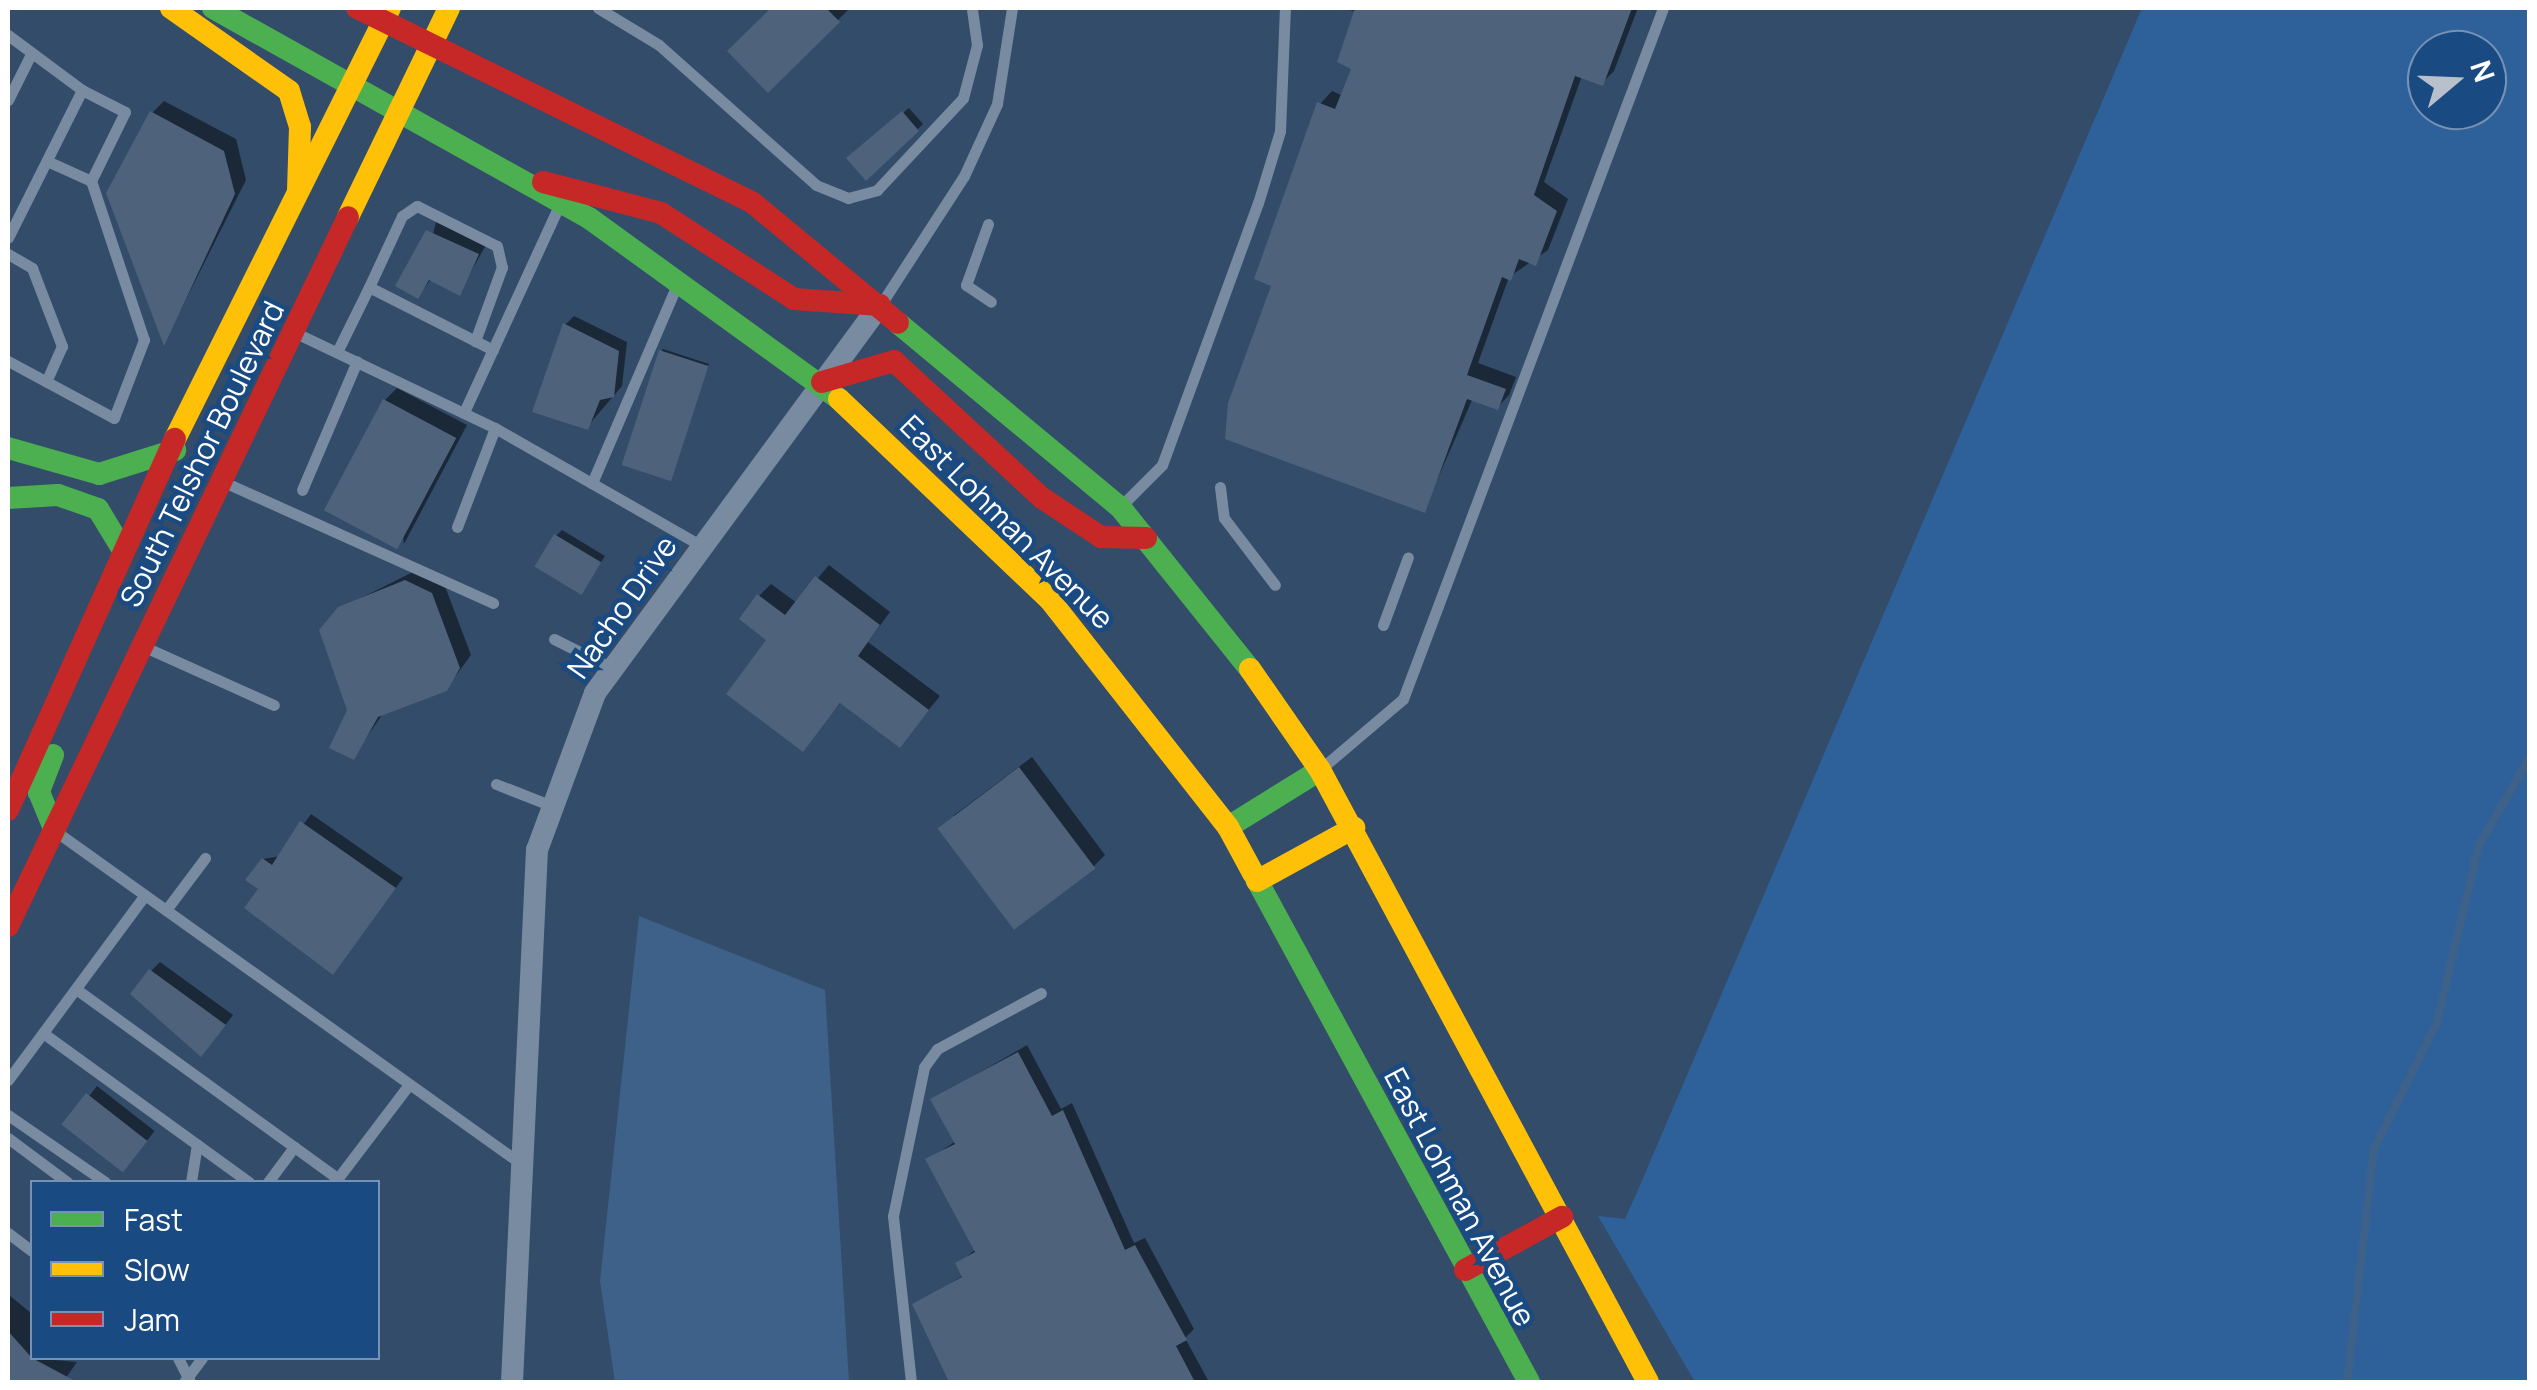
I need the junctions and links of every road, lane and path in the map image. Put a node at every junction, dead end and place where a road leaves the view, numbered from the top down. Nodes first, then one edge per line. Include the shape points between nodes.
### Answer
1 (171, 8) edge
2 (212, 8) edge
3 (357, 8) edge
4 (450, 8) edge
5 (598, 8) edge
6 (972, 8) edge
7 (1012, 8) edge
8 (1285, 8) edge
9 (1663, 8) edge
10 (387, 15) edge
11 (8, 36) edge
12 (431, 50) junction
13 (31, 54) junction
14 (353, 87) junction
15 (82, 90) junction
16 (8, 100) edge
17 (401, 112) junction
18 (47, 161) junction
19 (514, 177) junction
20 (91, 181) junction
21 (298, 200) junction
22 (560, 202) junction
23 (988, 224) dead end
24 (8, 238) edge
25 (8, 254) edge
26 (678, 281) junction
27 (369, 287) junction
28 (991, 302) dead end
29 (880, 305) junction
30 (294, 332) junction
31 (475, 341) junction
32 (493, 350) junction
33 (338, 352) junction
34 (357, 360) junction
35 (8, 362) edge
36 (46, 382) junction
37 (822, 382) junction
38 (465, 410) junction
39 (496, 428) junction
40 (8, 448) edge
41 (175, 450) junction
42 (36, 462) junction
43 (8, 469) edge
44 (222, 481) junction
45 (592, 483) junction
46 (1220, 486) dead end
47 (302, 490) dead end
48 (39, 496) junction
49 (8, 498) edge
50 (1120, 507) junction
51 (8, 516) edge
52 (458, 527) dead end
53 (1146, 538) junction
54 (702, 546) junction
55 (121, 548) junction
56 (1408, 557) dead end
57 (1276, 585) dead end
58 (101, 595) junction
59 (494, 603) dead end
60 (1383, 625) dead end
61 (554, 639) dead end
62 (144, 647) junction
63 (612, 668) junction
64 (274, 705) dead end
65 (1320, 770) junction
66 (496, 784) dead end
67 (552, 806) junction
68 (8, 810) edge
69 (1228, 827) junction
70 (1354, 828) junction
71 (54, 831) junction
72 (205, 858) dead end
73 (1257, 881) junction
74 (145, 896) junction
75 (166, 910) junction
76 (8, 926) edge
77 (76, 989) junction
78 (1041, 993) dead end
79 (43, 1033) junction
80 (8, 1080) edge
81 (408, 1086) junction
82 (8, 1116) edge
83 (8, 1138) edge
84 (197, 1144) junction
85 (294, 1148) junction
86 (525, 1167) junction
87 (64, 1180) edge
88 (102, 1180) edge
89 (191, 1180) edge
90 (246, 1180) edge
91 (270, 1180) edge
92 (336, 1180) edge
93 (338, 1180) edge
94 (1562, 1218) junction
95 (8, 1233) edge
96 (30, 1250) edge
97 (1465, 1270) junction
98 (512, 1382) edge
99 (911, 1382) edge
100 (1529, 1382) edge
101 (1648, 1382) edge

1 - 21 main road via 289,91 300,127
2 - 14 main road, East Lohman Avenue
3 - 10 main road
4 - 12 main road, South Telshor Boulevard
5 - 6 lane via 659,44 784,160 848,198 878,190 963,98 977,45
7 - 29 lane, Nacho Drive via 997,104 964,176
8 - 50 lane via 1280,132 1258,203 1162,464
9 - 65 lane via 1403,699
10 - 12 main road
10 - 14 main road, South Telshor Boulevard
11 - 13 lane
12 - 17 main road, South Telshor Boulevard
12 - 29 main road via 753,203
13 - 15 lane
13 - 16 lane
14 - 17 main road, East Lohman Avenue
14 - 21 main road, South Telshor Boulevard
15 - 18 lane
15 - 20 lane via 125,112
17 - 19 main road, East Lohman Avenue
17 - 30 main road, South Telshor Boulevard
18 - 20 lane
18 - 24 lane
19 - 22 main road, East Lohman Avenue
19 - 29 main road via 661,213 794,299
20 - 36 lane via 144,340 114,418
21 - 41 main road, South Telshor Boulevard
22 - 26 main road, East Lohman Avenue
22 - 32 lane
23 - 28 lane via 966,285
25 - 36 lane via 32,268 62,346
26 - 37 main road, East Lohman Avenue
26 - 45 lane
27 - 31 lane
27 - 31 lane via 402,216 417,206 498,246 502,268
27 - 33 lane
29 - 37 street, Nacho Drive
29 - 50 main road
30 - 33 lane
30 - 44 main road, South Telshor Boulevard
31 - 32 lane
32 - 38 lane
33 - 34 lane
34 - 38 lane
34 - 47 lane
35 - 36 lane
37 - 53 main road via 894,361 1042,498 1101,537
37 - 54 street, Nacho Drive
37 - 69 main road, East Lohman Avenue via 1050,600
38 - 39 lane
39 - 45 lane
39 - 52 lane
40 - 42 main road
41 - 42 main road via 99,474
41 - 55 main road, South Telshor Boulevard
42 - 43 main road
44 - 59 lane
44 - 62 main road, South Telshor Boulevard
45 - 54 lane
46 - 57 lane via 1224,518
48 - 49 main road
48 - 51 main road
48 - 55 main road via 98,510
50 - 53 main road
53 - 65 main road via 1218,622
54 - 63 street, Nacho Drive
55 - 58 main road, South Telshor Boulevard
56 - 60 lane
58 - 68 main road, South Telshor Boulevard
58 - 71 main road via 101,631 40,792
61 - 63 lane
62 - 64 lane
62 - 71 main road, South Telshor Boulevard
63 - 67 street, Nacho Drive
65 - 69 main road
65 - 70 main road
66 - 67 lane
67 - 86 street, Nacho Drive via 537,850
69 - 73 main road, East Lohman Avenue
70 - 73 main road
70 - 94 main road
71 - 74 lane
71 - 76 main road, South Telshor Boulevard
72 - 75 lane
73 - 97 main road, East Lohman Avenue
74 - 75 lane
74 - 77 lane
75 - 81 lane
77 - 79 lane
77 - 85 lane
78 - 99 lane via 937,1048 924,1067 892,1216
79 - 80 lane
79 - 84 lane
81 - 86 lane
81 - 93 lane
82 - 88 lane
83 - 87 lane
84 - 89 lane
84 - 90 lane
85 - 91 lane
85 - 92 lane
86 - 98 street, Nacho Drive
94 - 97 main road
94 - 101 main road
95 - 96 lane
97 - 100 main road, East Lohman Avenue

